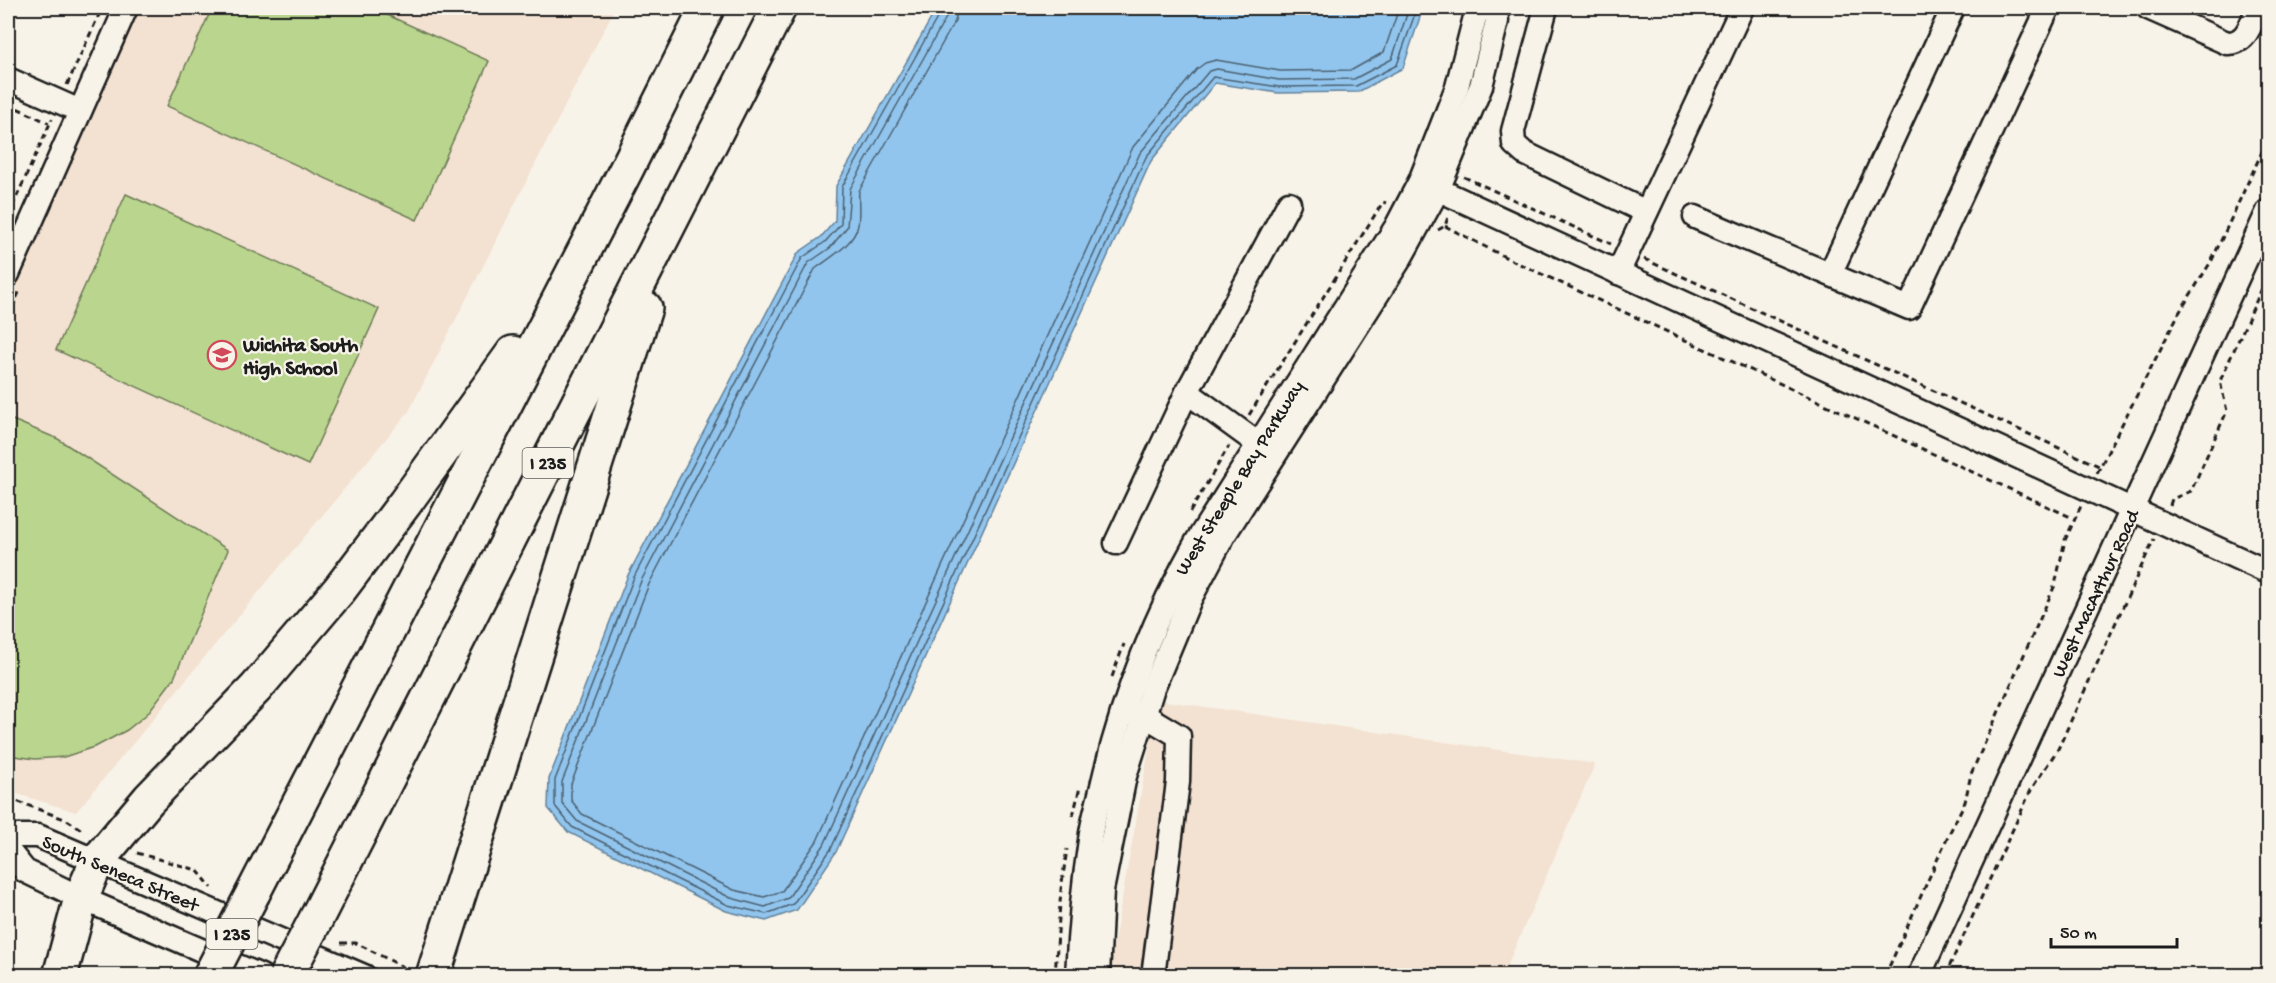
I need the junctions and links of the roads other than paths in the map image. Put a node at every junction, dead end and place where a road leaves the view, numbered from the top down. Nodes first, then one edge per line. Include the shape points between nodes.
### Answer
1 (126, 8) edge
2 (707, 8) edge
3 (779, 8) edge
4 (1481, 8) edge
5 (1496, 8) edge
6 (1546, 8) edge
7 (1742, 8) edge
8 (1953, 8) edge
9 (2048, 8) edge
10 (2148, 8) edge
11 (2258, 8) edge
12 (8, 78) edge
13 (80, 111) junction
14 (1429, 186) junction
15 (1289, 203) dead end
16 (2268, 211) edge
17 (1646, 212) junction
18 (674, 214) junction
19 (1695, 217) dead end
20 (580, 258) junction
21 (1618, 273) junction
22 (8, 274) edge
23 (1830, 274) junction
24 (1187, 392) junction
25 (1267, 448) junction
26 (2133, 510) junction
27 (1116, 543) dead end
28 (2268, 572) edge
29 (1133, 713) junction
30 (8, 836) edge
31 (8, 850) edge
32 (97, 861) junction
33 (81, 898) junction
34 (60, 975) edge
35 (210, 975) edge
36 (261, 975) edge
37 (286, 975) edge
38 (364, 975) edge
39 (434, 975) edge
40 (1077, 975) edge
41 (1098, 975) edge
42 (1153, 975) edge
43 (1919, 975) edge

1 - 13 street
2 - 20 highway, I 235
3 - 18 highway, I 235
4 - 14 street, West Steeple Bay Parkway via 1475,17
5 - 14 street, West Steeple Bay Parkway via 1497,21 1481,86
6 - 17 street via 1513,132 1514,144 1524,153
7 - 17 street
8 - 23 street
9 - 23 street via 1909,308
10 - 11 street via 2235,43 2244,38
12 - 13 street
13 - 22 street
14 - 21 street
14 - 25 street, West Steeple Bay Parkway via 1400,259
15 - 24 street
16 - 26 street, West MacArthur Road
17 - 21 street
18 - 37 highway, I 235, bridge
18 - 39 highway
19 - 23 street
20 - 32 highway via 340,589 256,688 149,799
20 - 35 highway, I 235, bridge
21 - 26 street
24 - 25 street
24 - 27 street
25 - 29 street, West Steeple Bay Parkway via 1190,599 1153,688
26 - 28 street
26 - 43 street, West MacArthur Road
29 - 40 street, West Steeple Bay Parkway via 1111,747 1090,837
29 - 41 street, West Steeple Bay Parkway via 1102,890
29 - 42 street via 1179,736 1178,782
30 - 32 street, South Seneca Street via 38,836
31 - 33 street, South Seneca Street via 26,871
32 - 33 highway
32 - 38 street, South Seneca Street
33 - 34 highway
33 - 36 street, South Seneca Street

